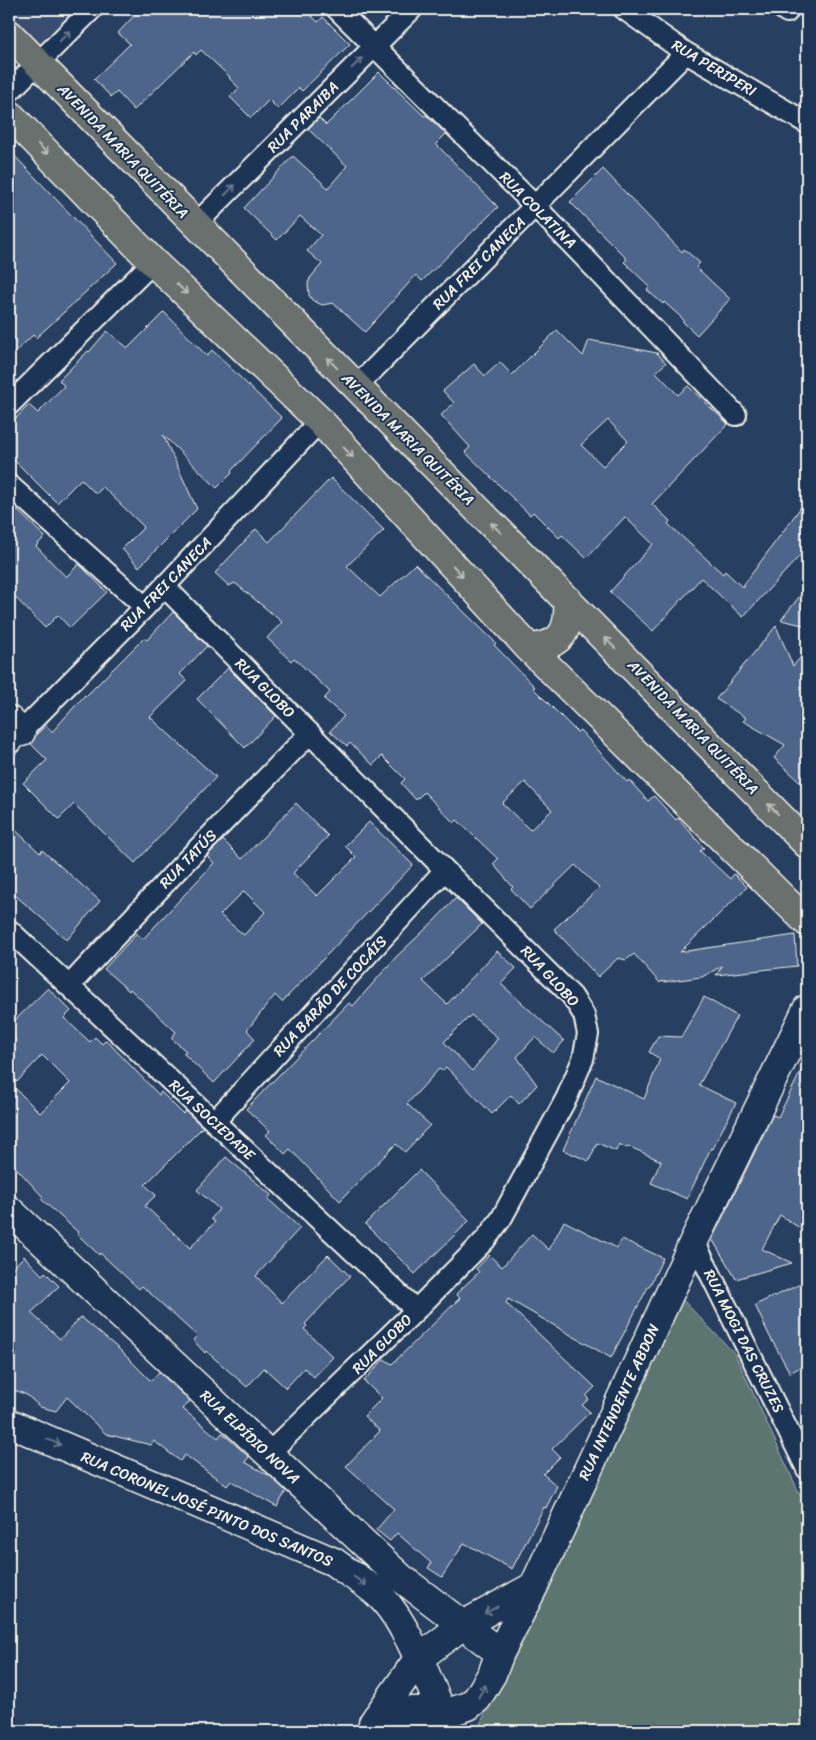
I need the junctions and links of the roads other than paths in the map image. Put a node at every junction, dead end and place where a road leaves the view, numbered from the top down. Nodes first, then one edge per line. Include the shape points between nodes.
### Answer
1 (92, 9) edge
2 (336, 9) edge
3 (412, 9) edge
4 (624, 9) edge
5 (9, 34) edge
6 (374, 46) junction
7 (686, 53) junction
8 (37, 63) junction
9 (9, 92) edge
10 (9, 114) edge
11 (807, 123) edge
12 (535, 206) junction
13 (196, 225) junction
14 (154, 262) junction
15 (356, 388) junction
16 (9, 405) edge
17 (736, 415) dead end
18 (320, 421) junction
19 (9, 485) edge
20 (165, 587) junction
21 (568, 600) junction
22 (145, 607) junction
23 (529, 648) junction
24 (13, 732) edge
25 (310, 733) junction
26 (807, 844) edge
27 (445, 870) junction
28 (807, 922) edge
29 (9, 930) edge
30 (69, 986) junction
31 (807, 1009) edge
32 (214, 1122) junction
33 (9, 1210) edge
34 (694, 1240) junction
35 (416, 1310) junction
36 (9, 1423) edge
37 (803, 1446) edge
38 (268, 1454) junction
39 (807, 1469) edge
40 (534, 1586) junction
41 (463, 1625) junction
42 (500, 1653) junction
43 (418, 1659) junction
44 (444, 1721) edge
45 (372, 1724) edge

8 -> 1 street
2 - 6 street, RUA COLATINA
3 - 6 street, RUA PARAIBA
4 - 7 street, RUA PERIPERI
5 - 8 main road, AVENIDA MARIA QUITÉRIA
6 - 12 street, RUA COLATINA
13 -> 6 street, RUA PARAIBA
7 - 11 street, RUA PERIPERI
7 - 12 street, RUA FREI CANECA
8 - 9 street
8 - 13 main road, AVENIDA MARIA QUITÉRIA
10 -> 14 main road
12 - 15 street, RUA FREI CANECA
12 - 17 street, RUA COLATINA
15 -> 13 main road, AVENIDA MARIA QUITÉRIA
14 - 16 street
14 -> 18 main road
21 -> 15 main road, AVENIDA MARIA QUITÉRIA
18 - 20 street, RUA FREI CANECA
18 -> 23 main road
19 - 22 street
20 - 22 street, RUA FREI CANECA
20 - 25 street, RUA GLOBO
21 - 23 main road via 569,616 565,630 557,640 543,647
26 -> 21 main road, AVENIDA MARIA QUITÉRIA
22 - 24 street, RUA FREI CANECA
23 - 28 main road
25 - 27 street, RUA GLOBO
25 - 30 street, RUA TATÚS
27 - 32 street, RUA BARÃO DE COCÁIS
27 - 35 street, RUA GLOBO via 572,996 584,1015 588,1034 583,1059 567,1096 500,1219 485,1240
29 - 30 street, RUA SOCIEDADE
30 - 32 street, RUA SOCIEDADE
31 - 34 street, RUA INTENDENTE ABDON
32 - 35 street, RUA SOCIEDADE
33 - 38 street, RUA ELPÍDIO NOVA
34 - 37 street, RUA MOGI DAS CRUZES
34 - 40 street, RUA INTENDENTE ABDON
35 - 38 street, RUA GLOBO
36 -> 43 street, RUA CORONEL JOSÉ PINTO DOS SANTOS via 334,1562 378,1594 394,1611
37 - 39 street, RUA MOGI DAS CRUZES
38 - 41 street, RUA ELPÍDIO NOVA via 401,1578
40 -> 41 street, RUA INTENDENTE ABDON
40 - 42 street, RUA INTENDENTE ABDON
41 - 42 street, RUA ELPÍDIO NOVA
41 - 43 street, RUA INTENDENTE ABDON
44 -> 42 street, RUA INTENDENTE ABDON via 453,1711 477,1699
43 - 44 street, RUA CORONEL JOSÉ PINTO DOS SANTOS
43 - 45 street, RUA INTENDENTE ABDON
44 - 45 street, RUA INTENDENTE ABDON via 386,1711

